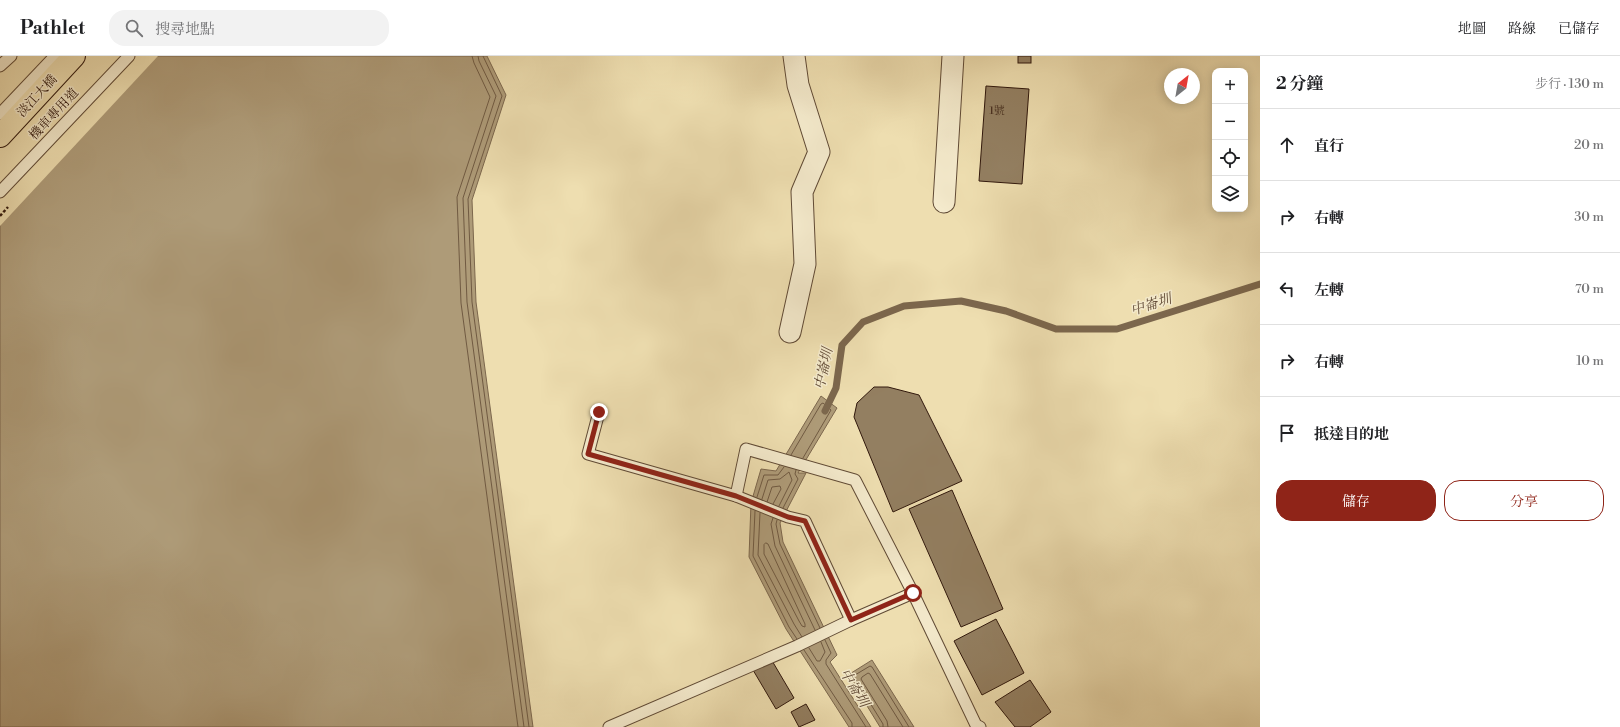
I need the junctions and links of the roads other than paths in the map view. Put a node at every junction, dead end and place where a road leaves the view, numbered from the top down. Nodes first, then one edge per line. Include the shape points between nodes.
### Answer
1 (11, 56) edge
2 (54, 56) edge
3 (74, 56) edge
4 (129, 56) edge
5 (794, 56) edge
6 (953, 56) edge
7 (0, 66) edge
8 (0, 114) edge
9 (0, 136) edge
10 (0, 192) edge
11 (944, 202) dead end
12 (790, 332) dead end
13 (599, 412) dead end
14 (736, 496) junction
15 (913, 593) junction
16 (851, 620) junction
17 (609, 727) edge
18 (980, 727) edge

1 - 7 lane
2 - 8 lane
3 - 9 highway, 淡江大橋
4 - 10 lane, 機車專用道
5 - 12 street via 798,85 819,152 802,192 805,264
6 - 11 street
13 - 14 lane via 588,454
14 - 15 lane via 746,449 855,480
14 - 16 lane via 788,517 805,521
15 - 16 lane
15 - 18 lane via 976,725
16 - 17 lane

